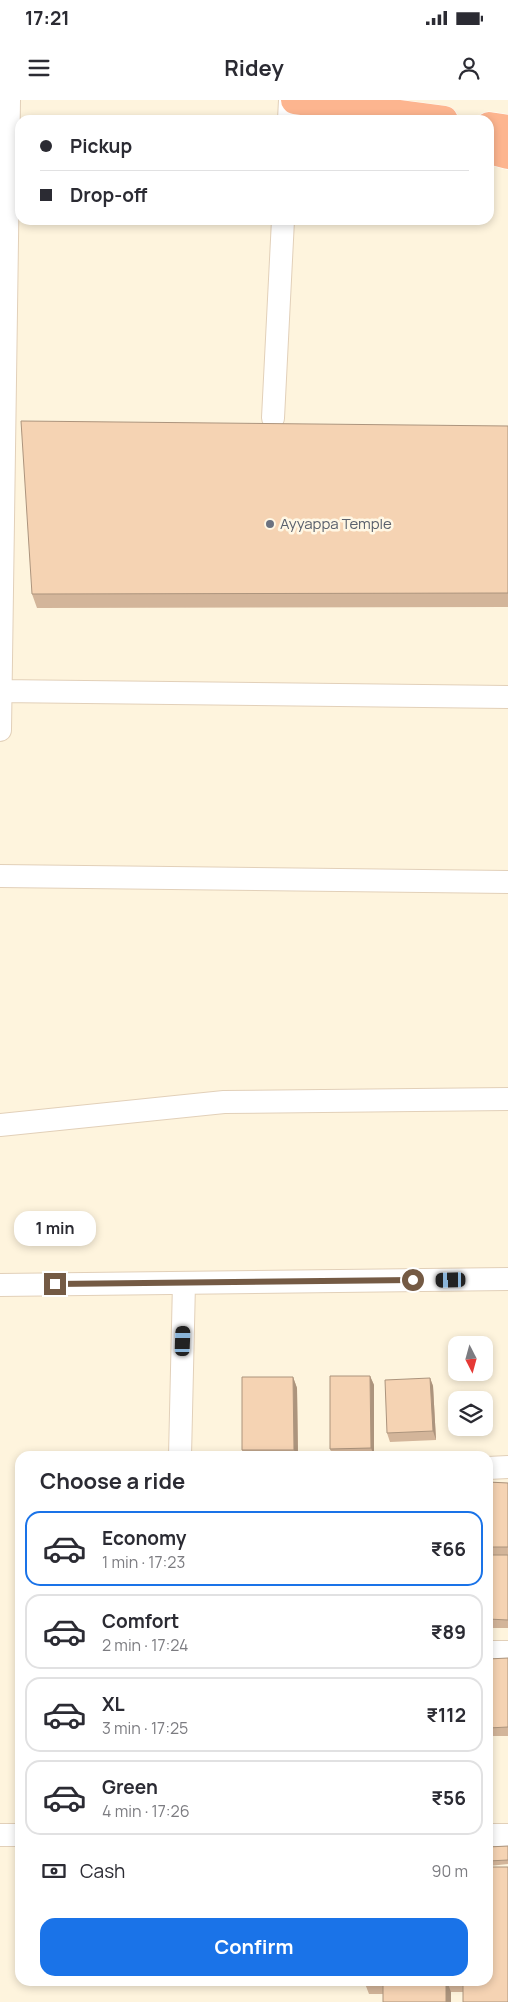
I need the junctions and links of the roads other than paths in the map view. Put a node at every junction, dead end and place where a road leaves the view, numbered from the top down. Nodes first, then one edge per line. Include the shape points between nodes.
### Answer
1 (9, 100) edge
2 (293, 100) edge
3 (290, 115) edge
4 (352, 115) edge
5 (406, 115) edge
6 (494, 127) edge
7 (508, 129) edge
8 (494, 151) edge
9 (508, 155) edge
10 (284, 225) edge
11 (3, 369) edge
12 (273, 418) dead end
13 (0, 691) edge
14 (508, 698) edge
15 (0, 730) edge
16 (0, 876) edge
17 (508, 882) edge
18 (508, 1099) edge
19 (0, 1125) edge
20 (508, 1279) edge
21 (184, 1283) junction
22 (0, 1285) edge
23 (180, 1451) edge
24 (508, 1467) edge
25 (493, 1468) edge
26 (493, 1652) edge
27 (508, 1652) edge
28 (0, 1835) edge
29 (15, 1835) edge
30 (493, 1835) edge
31 (508, 1835) edge

1 - 11 street
2 - 3 street
2 - 4 highway
2 - 5 highway
6 - 7 highway
8 - 9 highway
10 - 12 street
11 - 13 street
13 - 14 street
13 - 15 street
16 - 17 street
18 - 19 street via 224,1102
20 - 21 street
21 - 22 street
21 - 23 street
24 - 25 street
26 - 27 street
28 - 29 street
30 - 31 street

